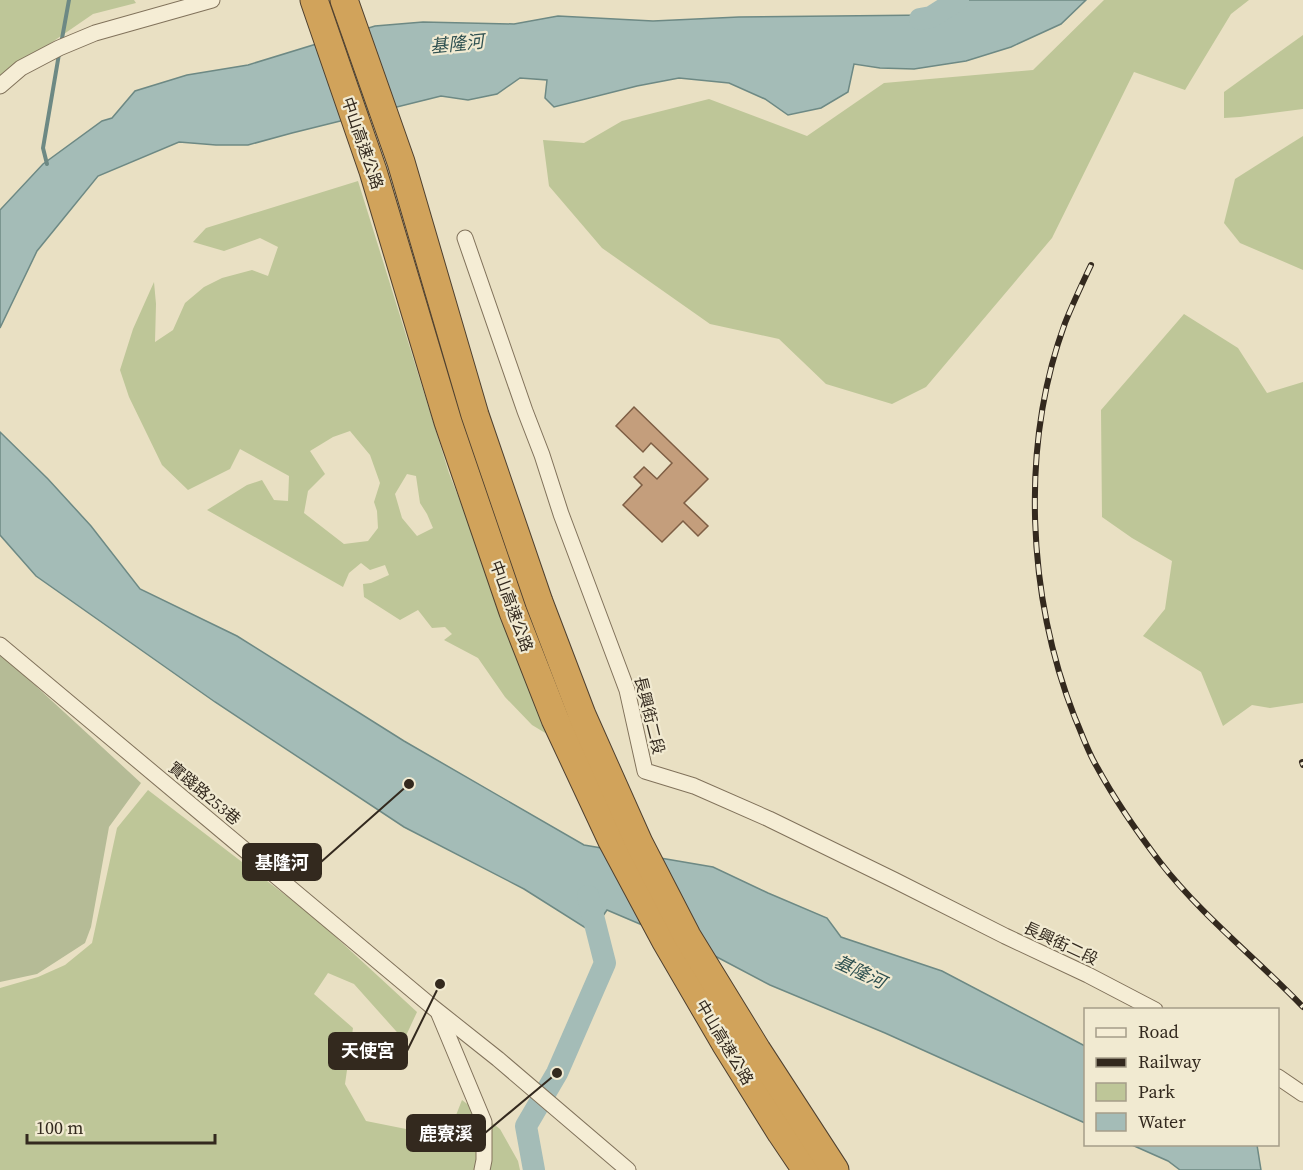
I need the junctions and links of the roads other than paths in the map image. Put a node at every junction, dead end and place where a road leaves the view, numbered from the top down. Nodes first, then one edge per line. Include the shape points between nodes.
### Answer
1 (212, 0) edge
2 (314, 0) edge
3 (344, 0) edge
4 (0, 86) edge
5 (465, 238) dead end
6 (0, 645) edge
7 (1151, 1008) edge
8 (438, 1011) junction
9 (474, 1039) junction
10 (454, 1049) junction
11 (1279, 1078) edge
12 (1303, 1094) edge
13 (482, 1170) edge
14 (628, 1170) edge
15 (806, 1170) edge
16 (835, 1170) edge

1 - 4 street via 95,33 21,68
2 - 15 highway, 中山高速公路 via 374,171 448,422 513,612 555,719 612,841 665,940
3 - 16 highway, 中山高速公路 via 401,162 475,415 582,715 639,843 687,936
5 - 7 street, 長興街二段 via 627,690 645,771 694,786 769,819
6 - 8 street, 實踐路253巷
8 - 9 street, 實踐路253巷
8 - 10 street
9 - 10 street via 460,1036
9 - 14 street, 實踐路253巷
10 - 13 street via 484,1122
11 - 12 street

